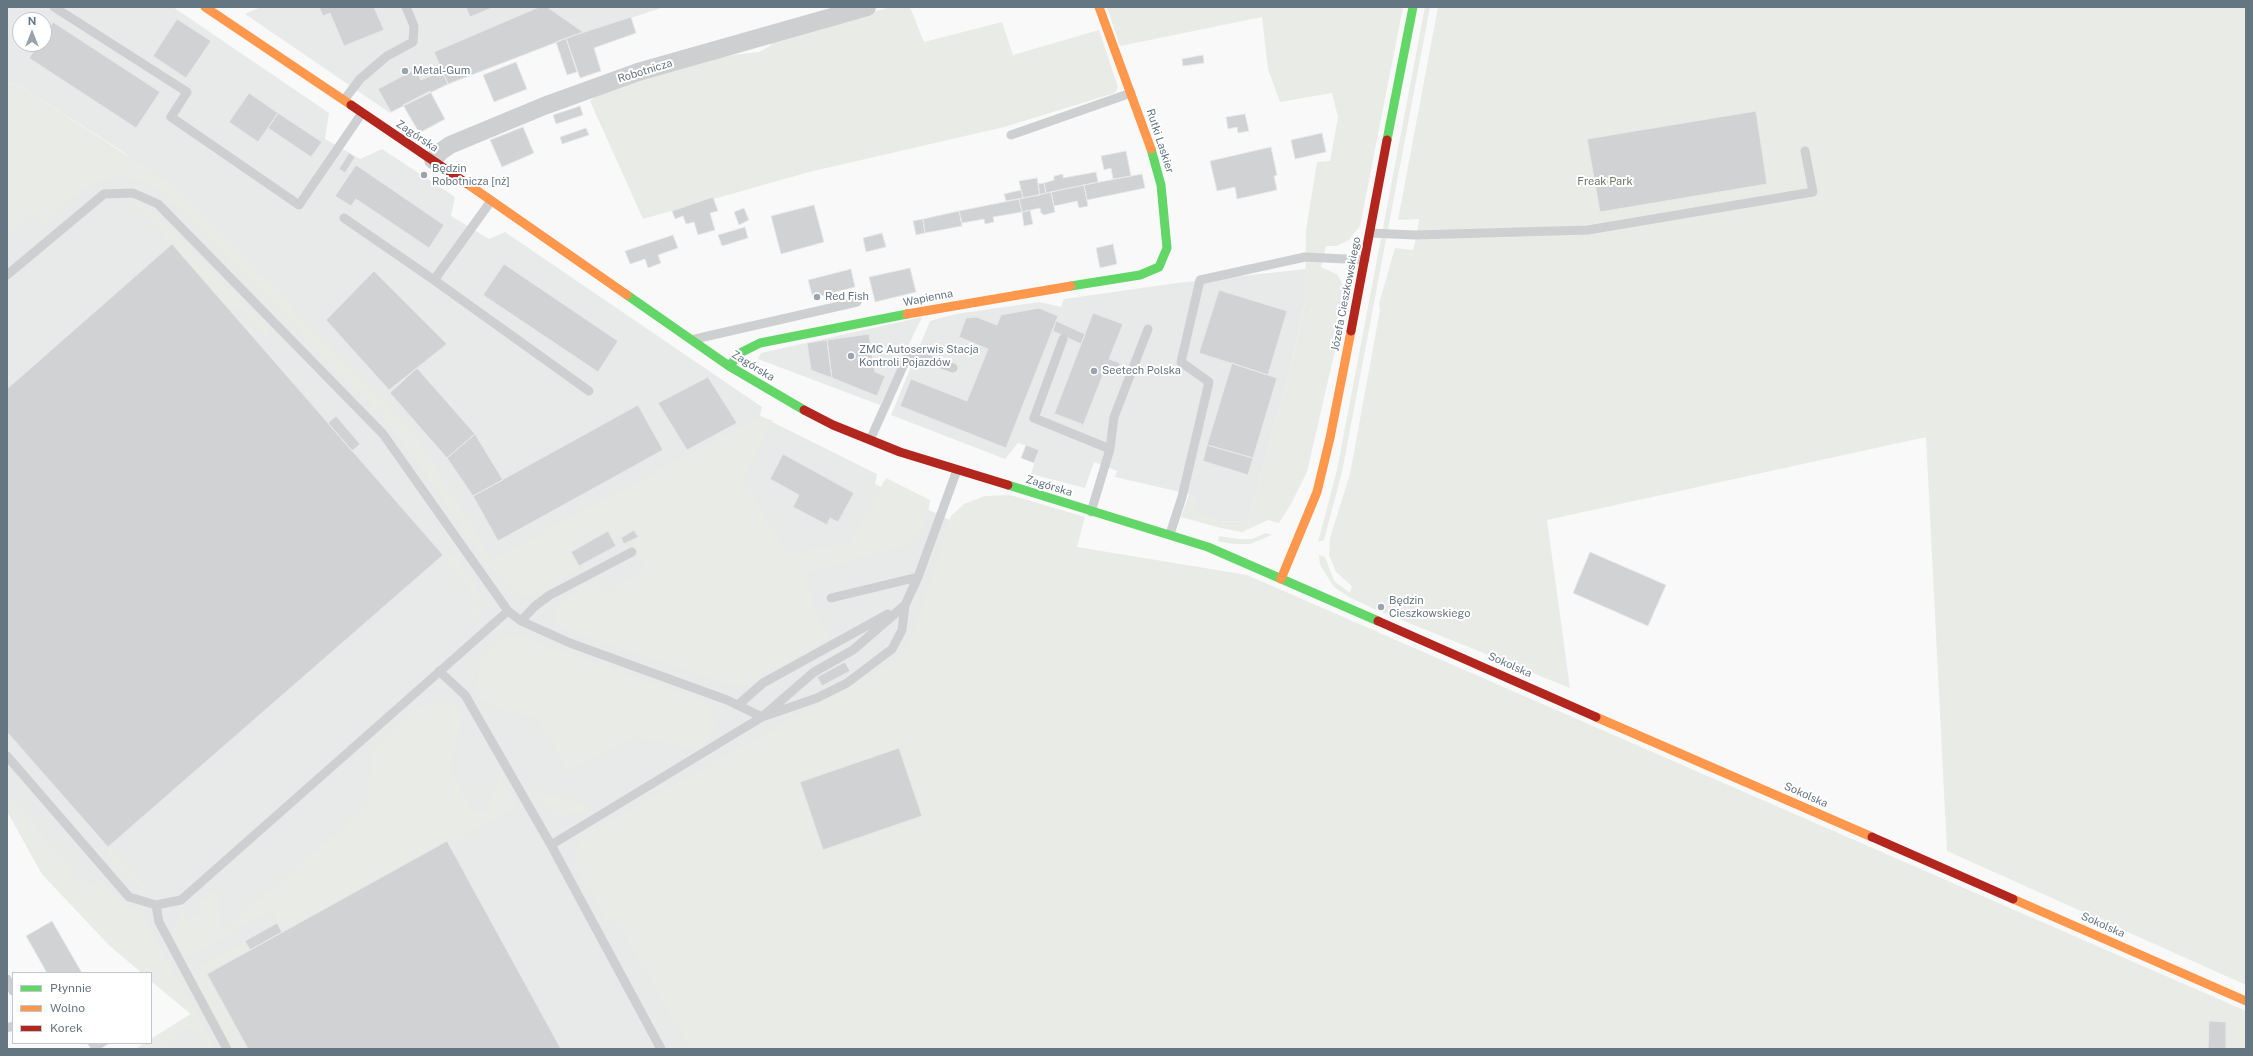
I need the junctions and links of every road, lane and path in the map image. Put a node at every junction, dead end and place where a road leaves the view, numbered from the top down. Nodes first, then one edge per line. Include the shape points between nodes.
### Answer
1 (54, 7) edge
2 (205, 7) edge
3 (406, 7) edge
4 (867, 7) edge
5 (1099, 7) edge
6 (1413, 7) edge
7 (1131, 93) junction
8 (344, 100) junction
9 (362, 113) junction
10 (1011, 135) dead end
11 (1805, 151) dead end
12 (432, 160) junction
13 (491, 201) junction
14 (344, 218) dead end
15 (1370, 233) junction
16 (1364, 260) junction
17 (7, 275) edge
18 (1140, 275) joint
19 (434, 280) junction
20 (857, 302) dead end
21 (1148, 329) dead end
22 (1063, 339) dead end
23 (692, 340) junction
24 (729, 366) junction
25 (953, 368) dead end
26 (589, 391) dead end
27 (870, 441) junction
28 (1110, 449) junction
29 (957, 470) junction
30 (1091, 512) junction
31 (1170, 534) junction
32 (632, 552) dead end
33 (918, 577) junction
34 (1281, 579) junction
35 (831, 598) dead end
36 (905, 605) junction
37 (508, 611) junction
38 (1357, 611) joint
39 (521, 621) junction
40 (439, 671) junction
41 (738, 705) junction
42 (762, 717) junction
43 (7, 756) edge
44 (551, 845) junction
45 (156, 905) junction
46 (7, 979) edge
47 (12, 989) edge
48 (2246, 1001) edge
49 (227, 1049) edge
50 (661, 1049) edge

1 - 9 lane via 187,92 171,117 299,205
2 - 8 street, Zagórska
3 - 8 lane via 414,26 413,42 387,56 360,79
4 - 12 street, Robotnicza via 638,72 544,106 450,145
5 - 7 street, Rutki Laskier
6 - 15 street, Józefa Cieszkowskiego
7 - 10 lane
7 - 18 street, Rutki Laskier via 1161,185 1167,248 1159,267
8 - 9 street, Zagórska
9 - 12 street, Zagórska
11 - 15 lane via 1813,192 1588,230 1409,235
12 - 13 street, Zagórska
13 - 19 lane
13 - 23 street, Zagórska
14 - 19 lane
15 - 16 street, Józefa Cieszkowskiego
16 - 31 lane via 1305,257 1200,280 1181,362 1209,382 1182,497
16 - 34 street, Józefa Cieszkowskiego via 1330,438 1317,492
17 - 37 lane via 104,194 133,193 158,204 384,434
18 - 24 street, Wapienna via 954,305 760,343 742,352
19 - 26 lane
20 - 23 lane
21 - 28 lane via 1114,417
22 - 28 lane via 1034,418
23 - 24 street, Zagórska
24 - 27 street, Zagórska via 833,425
25 - 27 lane via 909,353
27 - 29 street, Zagórska
28 - 30 lane
29 - 30 street, Zagórska
29 - 33 lane
30 - 31 street, Zagórska
31 - 34 street, Zagórska via 1208,547
32 - 39 lane via 550,595
33 - 35 lane
33 - 36 lane
34 - 38 street, Zagórska
36 - 41 lane via 763,683
36 - 42 lane via 853,650 814,672
36 - 42 lane via 902,630 892,649 847,683 817,698
37 - 39 lane
37 - 40 lane
38 - 48 street, Sokolska
39 - 41 lane via 570,643
40 - 44 lane via 465,695
40 - 45 lane via 182,900
41 - 42 lane
42 - 44 lane
43 - 45 lane via 129,897
44 - 50 lane
45 - 49 lane via 159,922
46 - 47 lane

